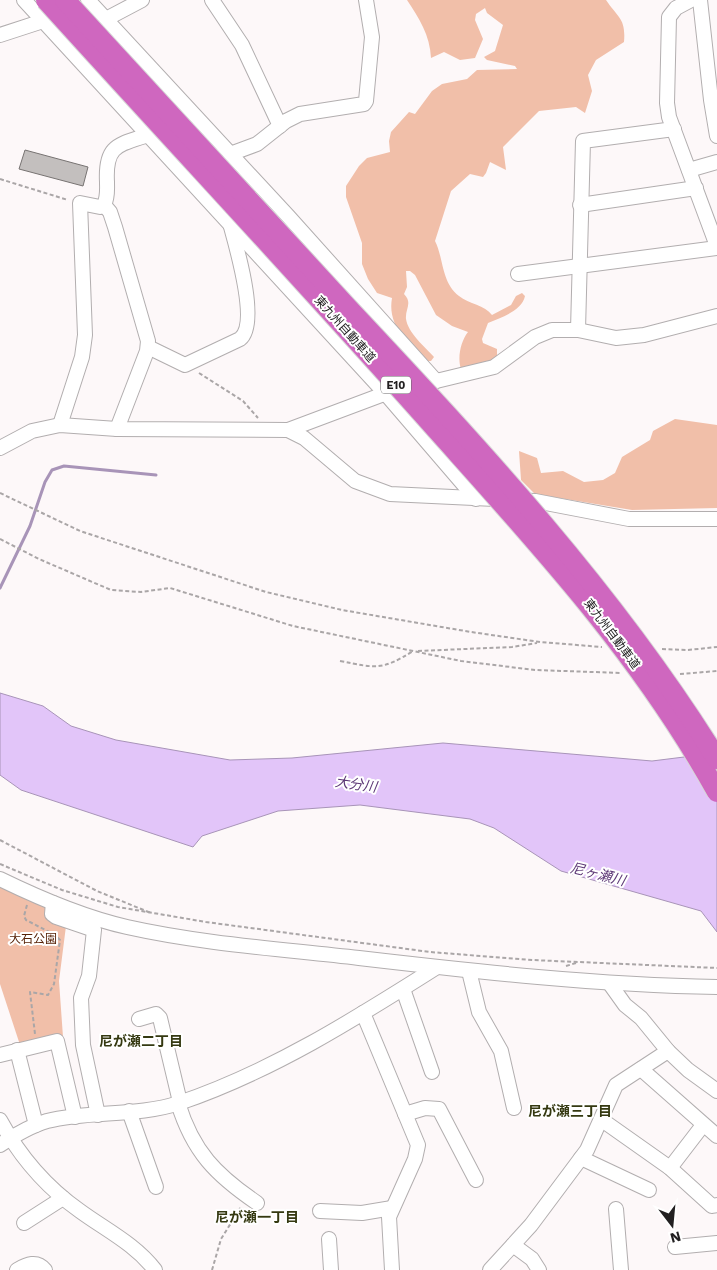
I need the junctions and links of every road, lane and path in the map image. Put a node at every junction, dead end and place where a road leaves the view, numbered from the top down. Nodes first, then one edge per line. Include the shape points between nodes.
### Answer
1 (24, 0) edge
2 (46, 0) edge
3 (65, 0) edge
4 (88, 0) edge
5 (142, 0) edge
6 (212, 0) edge
7 (366, 0) edge
8 (691, 0) edge
9 (700, 0) edge
10 (106, 19) junction
11 (43, 21) junction
12 (0, 36) edge
13 (280, 126) junction
14 (674, 129) junction
15 (148, 135) junction
16 (717, 136) edge
17 (230, 154) junction
18 (717, 162) edge
19 (689, 170) junction
20 (0, 179) edge
21 (696, 188) junction
22 (80, 203) junction
23 (104, 205) junction
24 (580, 205) junction
25 (231, 225) junction
26 (714, 229) edge
27 (717, 247) edge
28 (578, 268) junction
29 (518, 274) dead end
30 (717, 316) edge
31 (578, 330) junction
32 (148, 347) junction
33 (186, 365) junction
34 (436, 381) junction
35 (386, 393) junction
36 (260, 424) dead end
37 (60, 425) junction
38 (117, 429) junction
39 (288, 430) junction
40 (0, 448) edge
41 (0, 493) edge
42 (476, 499) junction
43 (717, 519) edge
44 (0, 539) edge
45 (540, 642) junction
46 (610, 647) dead end
47 (717, 647) edge
48 (659, 649) dead end
49 (413, 651) junction
50 (340, 661) dead end
51 (717, 671) edge
52 (624, 673) dead end
53 (678, 674) dead end
54 (717, 759) edge
55 (717, 792) edge
56 (0, 840) edge
57 (0, 864) edge
58 (0, 879) edge
59 (29, 900) dead end
60 (53, 903) junction
61 (153, 914) junction
62 (437, 967) junction
63 (717, 968) edge
64 (469, 971) junction
65 (610, 984) junction
66 (717, 987) edge
67 (403, 989) junction
68 (364, 1013) junction
69 (139, 1019) dead end
70 (36, 1036) dead end
71 (17, 1050) junction
72 (668, 1052) junction
73 (0, 1055) edge
74 (641, 1069) junction
75 (432, 1072) dead end
76 (717, 1091) edge
77 (179, 1103) junction
78 (514, 1108) dead end
79 (129, 1111) junction
80 (404, 1114) junction
81 (98, 1115) junction
82 (75, 1117) junction
83 (0, 1120) edge
84 (602, 1120) junction
85 (36, 1125) junction
86 (703, 1125) junction
87 (717, 1136) edge
88 (5, 1142) edge
89 (581, 1158) junction
90 (670, 1168) junction
91 (476, 1180) dead end
92 (156, 1187) dead end
93 (649, 1190) dead end
94 (63, 1198) junction
95 (253, 1200) joint
96 (717, 1205) edge
97 (392, 1208) junction
98 (616, 1209) dead end
99 (320, 1211) dead end
100 (24, 1223) dead end
101 (329, 1239) dead end
102 (717, 1243) edge
103 (513, 1245) junction
104 (675, 1247) dead end
105 (17, 1270) edge
106 (45, 1270) edge
107 (155, 1270) edge
108 (212, 1270) edge
109 (331, 1270) edge
110 (392, 1270) edge
111 (490, 1270) edge
112 (539, 1270) edge
113 (621, 1270) edge

1 - 11 street
2 - 55 highway, 東九州自動車道 / E10, bridge via 559,567 655,692
3 - 54 highway, 東九州自動車道 / E10, bridge via 432,398 588,575 686,709
4 - 10 street
5 - 10 street
6 - 13 street via 242,45
7 - 13 street via 372,37 366,101 361,105 300,114
8 - 14 street via 676,8 669,17 666,98
9 - 16 street
10 - 17 street
11 - 12 street
11 - 15 street
13 - 17 street via 257,144
14 - 19 street
14 - 24 street via 583,141
15 - 23 street via 113,150 107,170
15 - 25 street
17 - 34 street
18 - 19 street
19 - 21 street
20 - 22 path
21 - 24 street
21 - 26 street
22 - 23 street
22 - 37 street via 85,335 82,357
23 - 32 street via 115,226
24 - 28 street
25 - 33 street via 244,280 247,331 240,339
25 - 35 street
26 - 27 street
27 - 28 street
28 - 29 street
28 - 31 street
30 - 31 street via 640,336 608,338
31 - 34 street via 548,331 494,367
32 - 33 street
32 - 38 street
33 - 36 path via 243,402 256,413
34 - 35 street
35 - 39 street
35 - 42 street
37 - 38 street
37 - 40 street via 32,431
38 - 39 street
39 - 42 street via 304,438 347,476 369,488 400,495
41 - 45 path via 80,531 266,592 342,610
42 - 43 street via 544,502 629,518
44 - 49 path via 111,590 141,592 170,588 293,626
45 - 46 path
45 - 49 path via 512,647
47 - 48 path
49 - 50 path via 383,667 372,668
49 - 52 path via 491,666
51 - 53 path
56 - 61 path via 97,891
57 - 61 path via 92,900
58 - 60 street
59 - 70 path via 24,916 26,920 60,940 54,984 48,994 30,992
60 - 62 street via 150,931 233,944
60 - 81 street via 52,914 56,917 94,930 89,976 81,998 83,1045
61 - 63 path via 430,952
62 - 64 street
62 - 67 street
64 - 65 street
64 - 78 street via 479,1012 501,1051
65 - 66 street
65 - 72 street
67 - 68 street
67 - 75 street
68 - 77 street via 274,1063
68 - 80 street
69 - 77 street via 156,1014 160,1018
71 - 73 street
71 - 82 street via 57,1040
71 - 85 street
72 - 74 street
72 - 76 street
74 - 84 street via 616,1085
74 - 86 street
77 - 79 street
77 - 95 street via 187,1132 217,1173
79 - 81 street
79 - 92 street
80 - 91 street via 425,1108 439,1109
80 - 97 street via 418,1150
81 - 82 street
82 - 85 street
83 - 88 street
84 - 89 street
84 - 90 street
85 - 88 street
86 - 87 street
86 - 90 street
88 - 94 street
89 - 93 street
89 - 103 street via 532,1225
90 - 96 street via 712,1206
94 - 100 street
94 - 107 street via 136,1250
95 - 108 path via 221,1239
97 - 99 street via 362,1213
97 - 110 street via 389,1224
98 - 113 street
101 - 109 street
102 - 104 street
103 - 111 street
103 - 112 street via 532,1259
105 - 106 street via 34,1264

